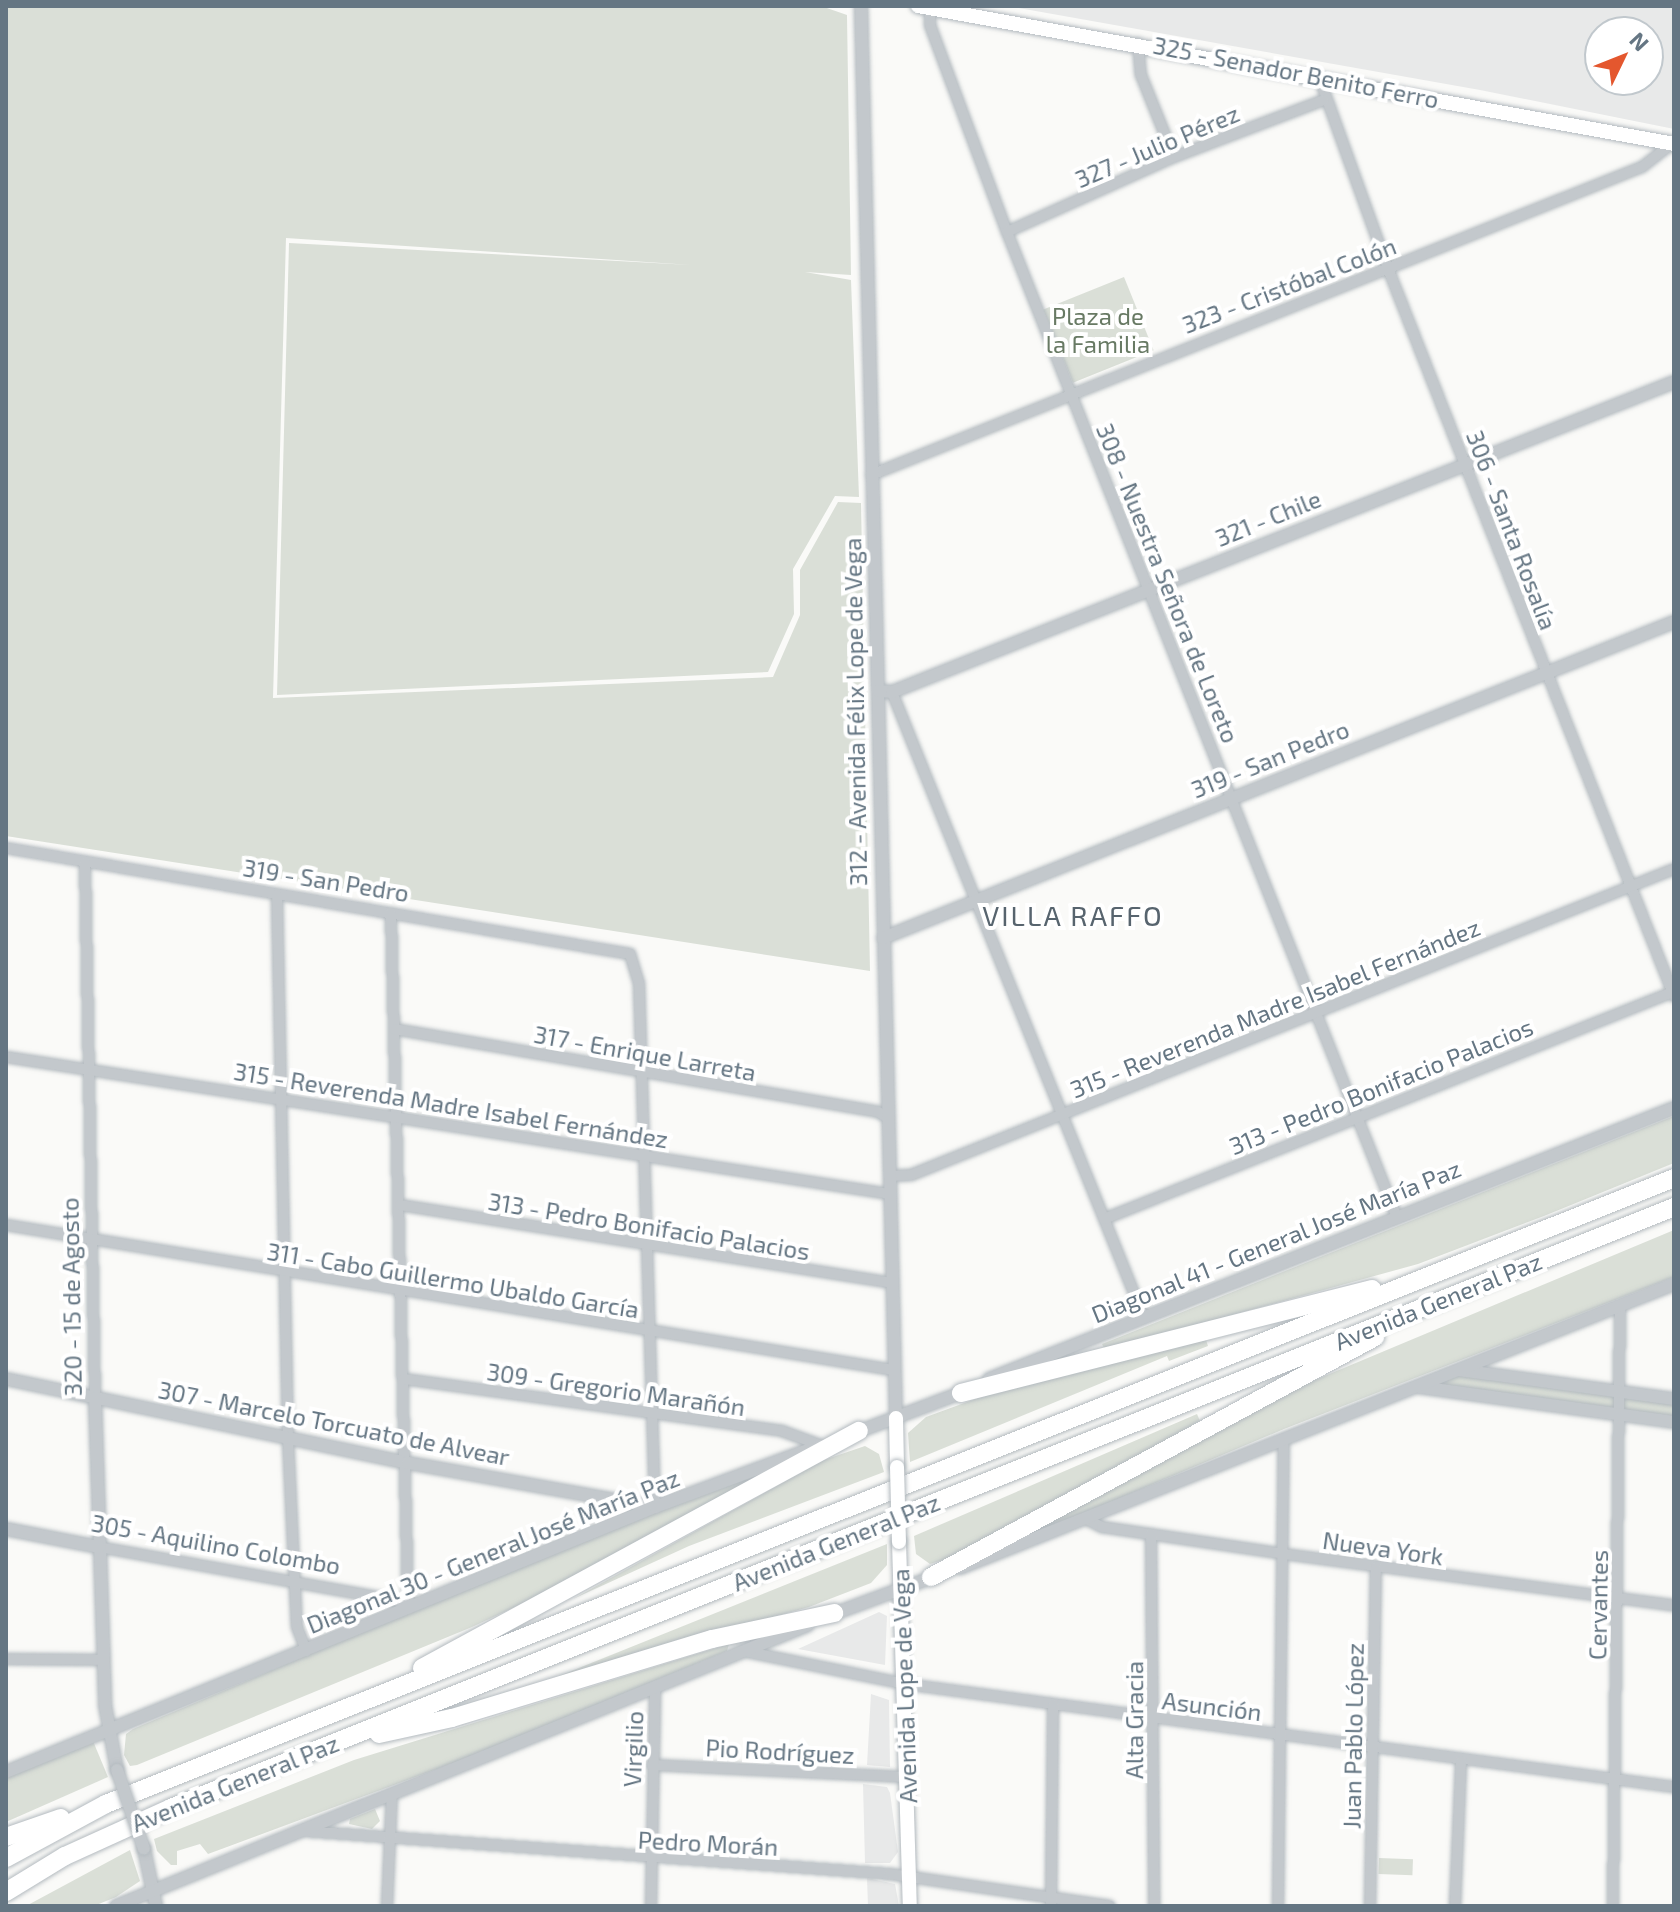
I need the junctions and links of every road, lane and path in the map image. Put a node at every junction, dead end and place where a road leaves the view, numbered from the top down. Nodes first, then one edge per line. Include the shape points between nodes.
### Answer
1 (861, 6) edge
2 (924, 7) edge
3 (1138, 43) junction
4 (1319, 77) junction
5 (1324, 100) junction
6 (1673, 144) edge
7 (1174, 157) junction
8 (1007, 232) junction
9 (1389, 271) junction
10 (1674, 382) edge
11 (1072, 394) junction
12 (1464, 463) junction
13 (871, 475) junction
14 (1149, 590) junction
15 (1674, 622) edge
16 (1547, 672) junction
17 (879, 691) junction
18 (892, 692) junction
19 (1231, 799) junction
20 (6, 848) edge
21 (85, 862) junction
22 (1674, 869) edge
23 (1630, 887) junction
24 (277, 895) junction
25 (975, 902) junction
26 (391, 913) junction
27 (883, 938) junction
28 (1673, 994) edge
29 (1315, 1012) junction
30 (394, 1029) junction
31 (6, 1057) edge
32 (89, 1072) junction
33 (642, 1074) junction
34 (282, 1098) junction
35 (1674, 1108) edge
36 (1063, 1115) junction
37 (1357, 1115) junction
38 (397, 1118) junction
39 (888, 1118) junction
40 (646, 1155) junction
41 (890, 1176) junction
42 (1674, 1178) edge
43 (890, 1194) junction
44 (400, 1205) junction
45 (1674, 1207) edge
46 (1396, 1215) junction
47 (1104, 1219) junction
48 (6, 1225) edge
49 (92, 1239) junction
50 (648, 1246) junction
51 (285, 1274) junction
52 (1433, 1275) junction
53 (892, 1283) junction
54 (1674, 1284) edge
55 (401, 1292) junction
56 (1444, 1299) junction
57 (1620, 1305) junction
58 (1144, 1318) junction
59 (650, 1333) junction
60 (893, 1370) junction
61 (1457, 1370) junction
62 (6, 1379) edge
63 (404, 1379) junction
64 (1416, 1386) junction
65 (1619, 1391) junction
66 (961, 1393) junction
67 (95, 1398) junction
68 (1674, 1399) edge
69 (652, 1415) junction
70 (1619, 1415) junction
71 (896, 1418) junction
72 (1674, 1422) edge
73 (859, 1431) junction
74 (288, 1439) junction
75 (1284, 1443) junction
76 (820, 1445) junction
77 (408, 1463) junction
78 (655, 1507) junction
79 (1088, 1520) junction
80 (6, 1529) edge
81 (1151, 1534) junction
82 (99, 1547) junction
83 (1284, 1554) junction
84 (1376, 1567) junction
85 (931, 1577) junction
86 (295, 1580) junction
87 (901, 1587) junction
88 (1618, 1599) junction
89 (411, 1603) junction
90 (1674, 1605) edge
91 (834, 1613) junction
92 (306, 1651) junction
93 (748, 1652) junction
94 (6, 1659) edge
95 (104, 1660) junction
96 (905, 1684) junction
97 (655, 1690) junction
98 (359, 1704) junction
99 (1053, 1704) junction
100 (1154, 1720) junction
101 (109, 1731) junction
102 (1283, 1735) junction
103 (330, 1744) junction
104 (1373, 1748) junction
105 (1461, 1761) junction
106 (652, 1765) junction
107 (6, 1772) edge
108 (906, 1777) junction
109 (1615, 1779) junction
110 (1674, 1787) edge
111 (392, 1793) junction
112 (106, 1804) junction
113 (303, 1831) junction
114 (6, 1837) edge
115 (389, 1838) junction
116 (65, 1856) junction
117 (6, 1858) edge
118 (650, 1860) junction
119 (910, 1877) junction
120 (156, 1891) junction
121 (6, 1892) edge
122 (1051, 1903) edge
123 (9, 1906) edge
124 (116, 1906) edge
125 (156, 1906) edge
126 (387, 1906) edge
127 (651, 1906) edge
128 (910, 1906) edge
129 (1110, 1906) edge
130 (1154, 1906) edge
131 (1278, 1906) edge
132 (1370, 1906) edge
133 (1455, 1906) edge
134 (1613, 1906) edge

1 - 13 street, 312 - Avenida Félix Lope de Vega
2 - 3 main road, 325 - Senador Benito Ferro
2 - 8 street, 308 - Nuestra Señora de Loreto
3 - 4 main road, 325 - Senador Benito Ferro
3 - 7 street via 1141,75
4 - 5 street, 306 - Santa Rosalía
4 - 6 main road, 325 - Senador Benito Ferro
5 - 7 street, 327 - Julio Pérez
5 - 9 street, 306 - Santa Rosalía
6 - 9 street, 323 - Cristóbal Colón via 1642,167 1484,227
7 - 8 street, 327 - Julio Pérez
8 - 11 street, 308 - Nuestra Señora de Loreto
9 - 11 street, 323 - Cristóbal Colón
9 - 12 street, 306 - Santa Rosalía
10 - 12 street, 321 - Chile
11 - 13 street, 323 - Cristóbal Colón
11 - 14 street, 308 - Nuestra Señora de Loreto
12 - 14 street, 321 - Chile
12 - 16 street, 306 - Santa Rosalía
13 - 17 street, 312 - Avenida Félix Lope de Vega
14 - 18 street, 321 - Chile
14 - 19 street, 308 - Nuestra Señora de Loreto
15 - 16 street, 319 - San Pedro
16 - 19 street, 319 - San Pedro
16 - 23 street, 306 - Santa Rosalía
17 - 18 street, 321 - Chile
17 - 27 street, 312 - Avenida Félix Lope de Vega
18 - 25 street
19 - 25 street, 319 - San Pedro
19 - 29 street, 308 - Nuestra Señora de Loreto
20 - 21 street, 319 - San Pedro
21 - 24 street, 319 - San Pedro
21 - 32 street, 320 - 15 de Agosto
22 - 23 street, 315 - Reverenda Madre Isabel Fernández
23 - 28 street, 306 - Santa Rosalía
23 - 29 street, 315 - Reverenda Madre Isabel Fernández
24 - 26 street, 319 - San Pedro
24 - 34 street
25 - 27 street, 319 - San Pedro
25 - 36 street
26 - 30 street
26 - 33 street, 319 - San Pedro via 621,950 636,961
27 - 39 street, 312 - Avenida Félix Lope de Vega
28 - 37 street, 313 - Pedro Bonifacio Palacios
29 - 36 street, 315 - Reverenda Madre Isabel Fernández
29 - 37 street, 308 - Nuestra Señora de Loreto
30 - 33 street, 317 - Enrique Larreta
30 - 38 street
31 - 32 street, 315 - Reverenda Madre Isabel Fernández
32 - 34 street, 315 - Reverenda Madre Isabel Fernández
32 - 49 street, 320 - 15 de Agosto
33 - 39 street, 317 - Enrique Larreta via 878,1112
33 - 40 street
34 - 38 street, 315 - Reverenda Madre Isabel Fernández
34 - 51 street
35 - 46 street, Diagonal 41 - General José María Paz
36 - 41 street, 315 - Reverenda Madre Isabel Fernández via 911,1175
36 - 47 street
37 - 46 street, 308 - Nuestra Señora de Loreto
37 - 47 street, 313 - Pedro Bonifacio Palacios
38 - 40 street, 315 - Reverenda Madre Isabel Fernández
38 - 44 street
39 - 41 street, 312 - Avenida Félix Lope de Vega
40 - 43 street, 315 - Reverenda Madre Isabel Fernández
40 - 50 street
41 - 43 street, 312 - Avenida Félix Lope de Vega
42 - 52 highway, Avenida General Paz
43 - 53 street, 312 - Avenida Félix Lope de Vega
44 - 50 street, 313 - Pedro Bonifacio Palacios
44 - 55 street
45 - 56 highway, Avenida General Paz
46 - 58 street, Diagonal 41 - General José María Paz
47 - 58 street
48 - 49 street, 311 - Cabo Guillermo Ubaldo García
49 - 51 street, 311 - Cabo Guillermo Ubaldo García
49 - 67 street, 320 - 15 de Agosto
50 - 53 street, 313 - Pedro Bonifacio Palacios
50 - 59 street
51 - 55 street, 311 - Cabo Guillermo Ubaldo García
51 - 74 street
52 - 66 highway
52 - 98 highway, Avenida General Paz
53 - 60 street, 312 - Avenida Félix Lope de Vega
54 - 57 street
55 - 59 street, 311 - Cabo Guillermo Ubaldo García
55 - 63 street
56 - 85 highway
56 - 103 highway, Avenida General Paz
57 - 61 street
57 - 65 street, Cervantes
58 - 66 street, Diagonal 41 - General José María Paz
59 - 60 street, 311 - Cabo Guillermo Ubaldo García
59 - 69 street
60 - 71 street, 312 - Avenida Félix Lope de Vega
61 - 64 street
61 - 65 street
62 - 67 street, 307 - Marcelo Torcuato de Alvear
63 - 69 street, 309 - Gregorio Marañón
63 - 77 street
64 - 70 street
64 - 75 street
65 - 68 street
65 - 70 street, Cervantes
66 - 71 street, Diagonal 41 - General José María Paz
67 - 74 street, 307 - Marcelo Torcuato de Alvear
67 - 82 street, 320 - 15 de Agosto
69 - 76 street, 309 - Gregorio Marañón via 782,1431
69 - 78 street
70 - 72 street
70 - 88 street, Cervantes
71 - 73 street, Diagonal 30 - General José María Paz
71 - 87 main road, Avenida Lope de Vega, bridge
73 - 76 street, Diagonal 30 - General José María Paz
73 - 98 highway
74 - 77 street, 307 - Marcelo Torcuato de Alvear
74 - 86 street
75 - 79 street
75 - 83 street
76 - 78 street, Diagonal 30 - General José María Paz
77 - 78 street, 307 - Marcelo Torcuato de Alvear
77 - 89 street
78 - 89 street, Diagonal 30 - General José María Paz
79 - 81 street, Nueva York
79 - 85 street
80 - 82 street, 305 - Aquilino Colombo
81 - 83 street, Nueva York
81 - 100 street, Alta Gracia
82 - 86 street, 305 - Aquilino Colombo
82 - 95 street, 320 - 15 de Agosto
83 - 84 street, Nueva York
83 - 102 street
84 - 88 street, Nueva York
84 - 104 street, Juan Pablo López
85 - 87 street
86 - 89 street, 305 - Aquilino Colombo
86 - 92 street via 297,1627
87 - 91 street
87 - 96 main road, Avenida Lope de Vega
88 - 90 street, Nueva York
88 - 109 street, Cervantes
89 - 92 street, Diagonal 30 - General José María Paz
91 - 93 street
91 - 103 highway via 712,1639 452,1718
92 - 101 street, Diagonal 30 - General José María Paz
93 - 96 street, Asunción
93 - 97 street
94 - 95 street
95 - 101 street, 320 - 15 de Agosto
96 - 99 street, Asunción
96 - 108 main road, Avenida Lope de Vega
97 - 106 street, Virgilio
97 - 111 street
98 - 112 highway, Avenida General Paz
99 - 100 street, Asunción
99 - 122 street
100 - 102 street, Asunción
100 - 130 street, Alta Gracia
101 - 107 street, Diagonal 30 - General José María Paz
101 - 120 street, 320 - 15 de Agosto, bridge
102 - 104 street, Asunción
102 - 131 street
103 - 116 highway, Avenida General Paz
104 - 105 street, Asunción
104 - 132 street, Juan Pablo López
105 - 109 street, Asunción
105 - 133 street
106 - 108 street, Pio Rodríguez
106 - 118 street, Virgilio
108 - 119 main road, Avenida Lope de Vega
109 - 110 street, Asunción
109 - 134 street, Cervantes
111 - 113 street
111 - 115 street
112 - 114 highway
112 - 117 highway, Avenida General Paz
113 - 115 street, Pedro Morán
113 - 120 street
115 - 118 street, Pedro Morán
115 - 126 street
116 - 121 highway, Avenida General Paz
116 - 123 highway
118 - 119 street, Pedro Morán
118 - 127 street, Virgilio
119 - 122 street, Pedro Morán
119 - 128 main road, Avenida Lope de Vega
120 - 124 street
120 - 125 street, 320 - 15 de Agosto
122 - 129 street, Pedro Morán

